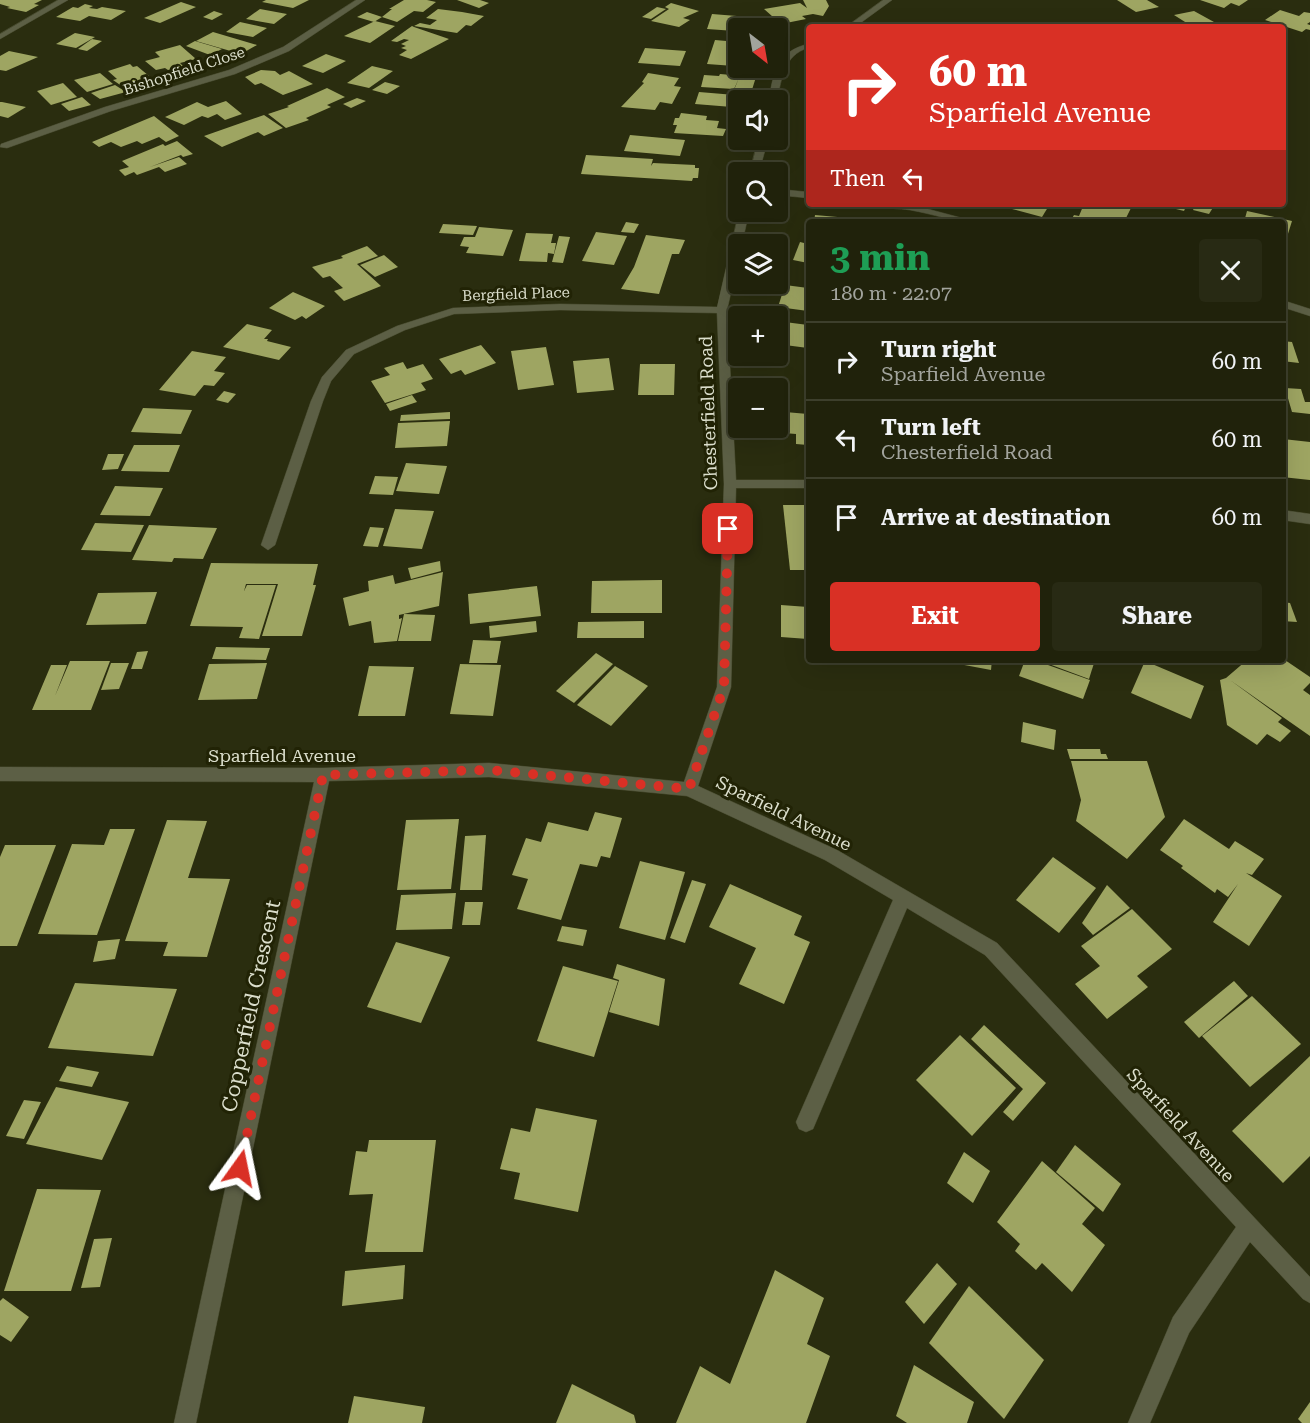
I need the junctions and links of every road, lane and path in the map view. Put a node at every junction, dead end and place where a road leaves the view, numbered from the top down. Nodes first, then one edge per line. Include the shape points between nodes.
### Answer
1 (64, 0) edge
2 (362, 0) edge
3 (888, 0) edge
4 (854, 24) edge
5 (0, 37) edge
6 (806, 46) edge
7 (776, 90) edge
8 (4, 146) dead end
9 (788, 193) edge
10 (806, 195) edge
11 (916, 207) edge
12 (961, 219) edge
13 (742, 222) edge
14 (1286, 304) edge
15 (722, 310) junction
16 (1310, 313) edge
17 (729, 484) junction
18 (806, 484) edge
19 (1286, 516) edge
20 (1310, 519) edge
21 (268, 545) dead end
22 (0, 774) edge
23 (323, 775) junction
24 (689, 789) junction
25 (903, 897) junction
26 (806, 1122) dead end
27 (1248, 1227) junction
28 (1310, 1292) edge
29 (185, 1423) edge
30 (1139, 1423) edge

1 - 5 street
2 - 8 street, Bishopfield Close via 286,49 232,72
3 - 4 street
6 - 7 street via 796,48 783,60
9 - 10 street
11 - 12 street
13 - 15 street, Chesterfield Road
14 - 16 street
15 - 17 street, Chesterfield Road
15 - 21 street, Bergfield Place via 560,307 453,311 400,328 350,352 326,380 317,401
17 - 18 street
17 - 24 street, Chesterfield Road via 724,687
19 - 20 street
22 - 23 street, Sparfield Avenue
23 - 24 street, Sparfield Avenue via 489,770
23 - 29 street, Copperfield Crescent
24 - 25 street, Sparfield Avenue via 831,855
25 - 26 street
25 - 27 street, Sparfield Avenue via 991,948
27 - 28 street, Sparfield Avenue
27 - 30 street via 1180,1325

